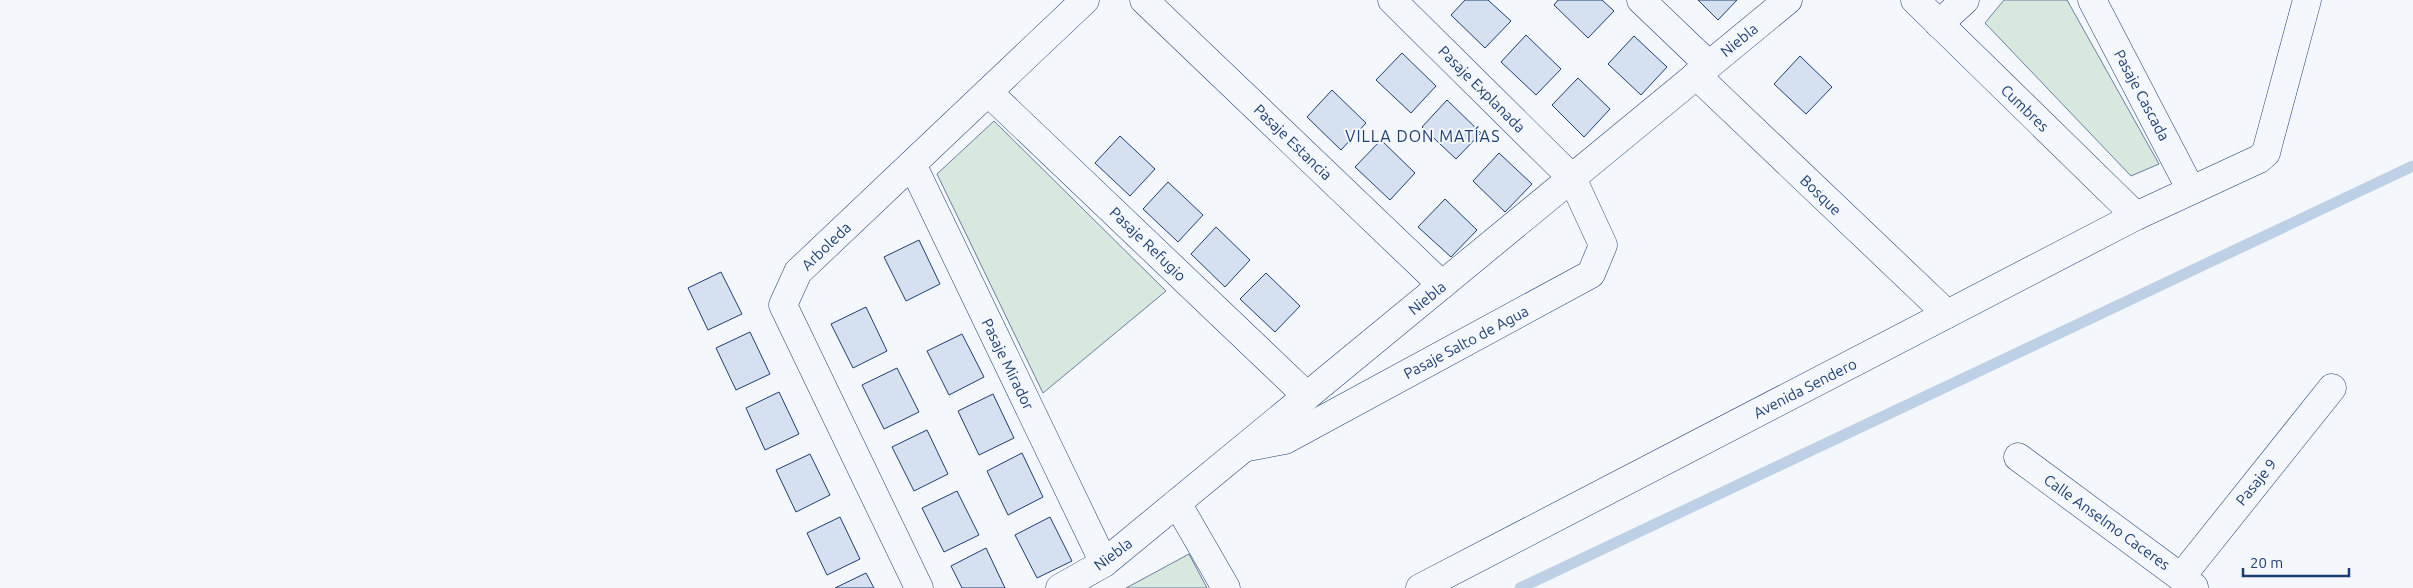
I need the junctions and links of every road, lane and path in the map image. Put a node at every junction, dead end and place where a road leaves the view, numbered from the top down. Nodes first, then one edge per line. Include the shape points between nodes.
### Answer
1 (1085, 0) edge
2 (1144, 0) edge
3 (1392, 0) edge
4 (1641, 0) edge
5 (1788, 0) edge
6 (1915, 0) edge
7 (1965, 0) edge
8 (2092, 0) edge
9 (2307, 0) edge
10 (1939, 24) junction
11 (1702, 70) junction
12 (988, 92) junction
13 (912, 164) junction
14 (1572, 178) junction
15 (2191, 190) junction
16 (2136, 216) junction
17 (1442, 285) junction
18 (1947, 314) junction
19 (2332, 388) dead end
20 (1307, 396) junction
21 (1244, 448) junction
22 (2018, 457) dead end
23 (1177, 503) junction
24 (1104, 563) junction
25 (2188, 582) edge
26 (920, 588) edge
27 (1060, 588) edge
28 (1226, 588) edge
29 (1420, 588) edge

1 - 12 street, Arboleda
2 - 17 street, Pasaje Estancia
3 - 14 street, Pasaje Explanada
4 - 11 street, Bosque
5 - 11 street, Niebla
6 - 10 street, Cumbres
7 - 10 street
8 - 15 street, Pasaje Cascada
9 - 15 street, Avenida Sendero via 2266,153 2254,162
10 - 16 street, Cumbres
11 - 14 street, Niebla
11 - 18 street, Bosque
12 - 13 street, Arboleda
12 - 20 street, Pasaje Refugio
13 - 24 street, Pasaje Mirador
13 - 26 street, Arboleda via 798,272 784,305
14 - 17 street, Niebla
14 - 21 street, Pasaje Salto de Agua via 1603,245 1591,274 1285,440
15 - 16 street, Avenida Sendero
16 - 18 street, Avenida Sendero
17 - 20 street, Niebla
18 - 29 street, Avenida Sendero
19 - 25 street, Pasaje 9
20 - 21 street, Niebla
21 - 23 street, Niebla
22 - 25 street, Calle Anselmo Caceres
23 - 24 street, Niebla
23 - 28 street
24 - 27 street, Niebla

